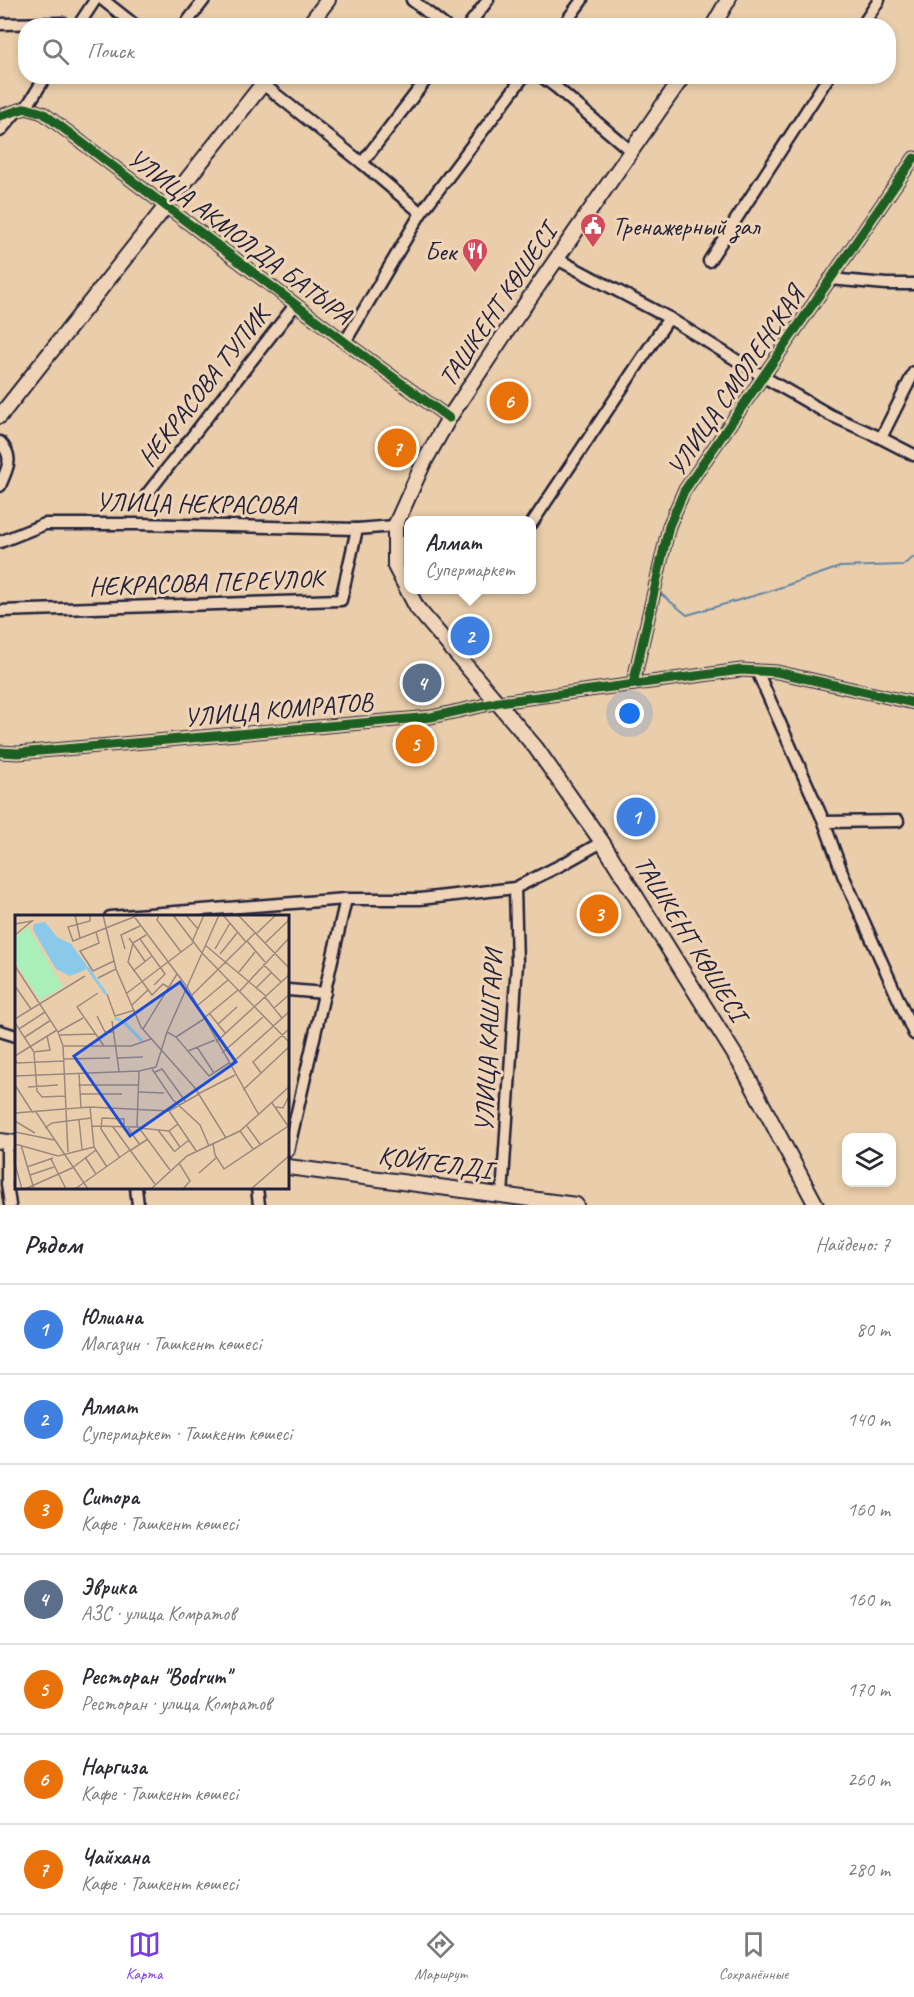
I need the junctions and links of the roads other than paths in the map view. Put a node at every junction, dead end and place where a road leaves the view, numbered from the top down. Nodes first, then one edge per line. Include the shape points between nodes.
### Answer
1 (95, 0) edge
2 (103, 0) edge
3 (204, 0) edge
4 (328, 0) edge
5 (412, 0) edge
6 (488, 0) edge
7 (582, 0) edge
8 (728, 0) edge
9 (879, 0) edge
10 (83, 18) edge
11 (126, 18) edge
12 (190, 18) edge
13 (314, 18) edge
14 (435, 18) edge
15 (474, 18) edge
16 (569, 18) edge
17 (718, 18) edge
18 (867, 18) edge
19 (0, 24) edge
20 (18, 24) edge
21 (40, 84) edge
22 (263, 84) edge
23 (271, 84) edge
24 (423, 84) edge
25 (518, 84) edge
26 (552, 84) edge
27 (677, 84) edge
28 (824, 84) edge
29 (21, 110) junction
30 (0, 116) edge
31 (0, 131) edge
32 (632, 152) junction
33 (914, 159) edge
34 (362, 163) junction
35 (168, 207) junction
36 (421, 213) junction
37 (557, 258) junction
38 (709, 261) dead end
39 (830, 279) junction
40 (914, 284) edge
41 (295, 305) junction
42 (669, 318) junction
43 (345, 342) junction
44 (914, 372) edge
45 (762, 376) junction
46 (0, 416) edge
47 (449, 418) junction
48 (881, 438) junction
49 (0, 442) edge
50 (914, 455) edge
51 (0, 486) edge
52 (147, 494) dead end
53 (536, 517) edge
54 (395, 526) junction
55 (357, 529) junction
56 (0, 542) edge
57 (404, 583) edge
58 (410, 594) edge
59 (0, 611) edge
60 (757, 672) junction
61 (633, 684) junction
62 (499, 702) junction
63 (914, 703) edge
64 (0, 752) edge
65 (898, 821) dead end
66 (824, 822) junction
67 (602, 842) junction
68 (515, 888) junction
69 (346, 899) junction
70 (136, 915) edge
71 (290, 990) edge
72 (325, 993) junction
73 (0, 1031) edge
74 (914, 1034) edge
75 (15, 1036) edge
76 (8, 1142) edge
77 (290, 1142) edge
78 (290, 1167) edge
79 (136, 1190) edge
80 (257, 1190) edge
81 (507, 1199) edge
82 (10, 1205) edge
83 (138, 1205) edge
84 (259, 1205) edge
85 (576, 1205) edge
86 (816, 1205) edge

1 - 10 street
2 - 11 street
3 - 12 street
4 - 13 main road
5 - 14 street
6 - 15 street
7 - 16 street
8 - 17 main road
9 - 18 street
19 - 20 street
21 - 29 street
22 - 35 main road
23 - 34 street
24 - 34 street
25 - 36 street
26 - 32 street
27 - 32 main road, ТАШКЕНТ КӨШЕСІ
28 - 38 street
29 - 30 street
29 - 31 street
29 - 35 street, УЛИЦА АКМОЛДА БАТЫРА via 43,113
32 - 37 main road, ТАШКЕНТ КӨШЕСІ
33 - 39 street, УЛИЦА СМОЛЕНСКАЯ
34 - 36 street
35 - 41 street, УЛИЦА АКМОЛДА БАТЫРА
35 - 46 main road
36 - 43 street
37 - 42 street
37 - 47 main road, ТАШКЕНТ КӨШЕСІ
39 - 40 street
39 - 45 street, УЛИЦА СМОЛЕНСКАЯ
41 - 43 street, УЛИЦА АКМОЛДА БАТЫРА
41 - 52 street, НЕКРАСОВА ТУПИК
42 - 45 street
42 - 53 street
43 - 47 street, УЛИЦА АКМОЛДА БАТЫРА
44 - 48 street
45 - 48 street via 830,416
45 - 61 street, УЛИЦА СМОЛЕНСКАЯ via 684,491 669,526
47 - 54 main road, ТАШКЕНТ КӨШЕСІ
48 - 50 street
49 - 51 street via 8,452 9,464
54 - 55 street, УЛИЦА НЕКРАСОВА
54 - 57 main road, ТАШКЕНТ КӨШЕСІ via 395,566
55 - 56 street, УЛИЦА НЕКРАСОВА via 45,524
55 - 59 street, НЕКРАСОВА ПЕРЕУЛОК via 341,600
58 - 62 main road, ТАШКЕНТ КӨШЕСІ via 417,608
60 - 61 street, УЛИЦА КОМРАТОВ via 741,670
60 - 63 street, УЛИЦА КОМРАТОВ via 777,672
60 - 66 street
61 - 62 street, УЛИЦА КОМРАТОВ
62 - 64 street, УЛИЦА КОМРАТОВ via 431,717
62 - 67 main road, ТАШКЕНТ КӨШЕСІ
65 - 66 street
66 - 74 street via 843,875
67 - 68 street
67 - 86 main road, ТАШКЕНТ КӨШЕСІ via 743,1068
68 - 69 street via 420,899
68 - 81 street, УЛИЦА КАШГАРИ via 517,963
69 - 70 street
69 - 72 street
71 - 72 street
72 - 77 street
73 - 75 street
76 - 82 street
78 - 81 main road, ҚОЙГЕЛДІ
79 - 83 street
80 - 84 street
81 - 85 main road, ҚОЙГЕЛДІ

